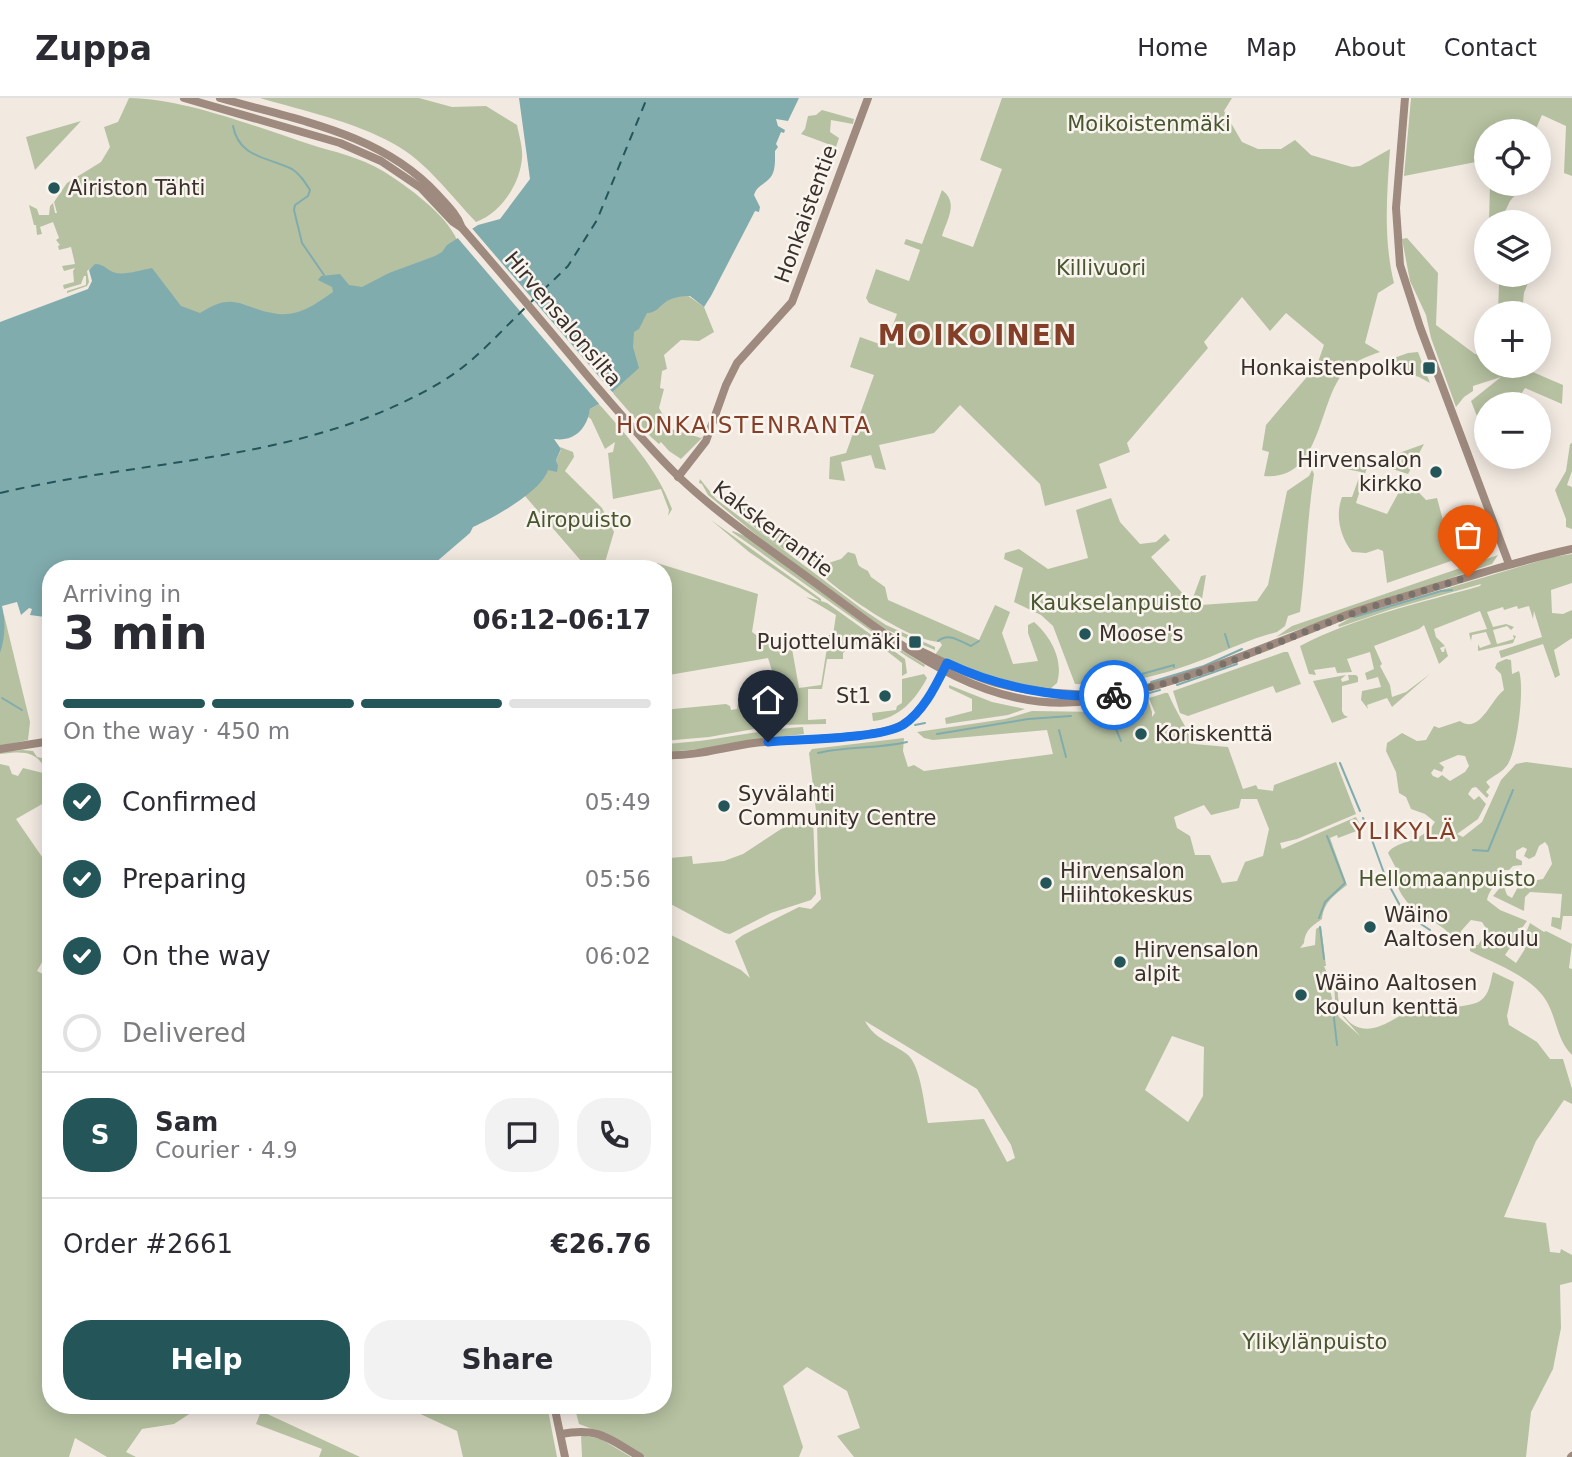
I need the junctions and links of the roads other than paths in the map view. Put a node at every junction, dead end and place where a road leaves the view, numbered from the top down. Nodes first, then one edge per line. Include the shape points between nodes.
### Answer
1 (184, 98) edge
2 (220, 98) edge
3 (869, 98) edge
4 (1405, 98) edge
5 (462, 228) junction
6 (637, 433) joint
7 (678, 477) junction
8 (1572, 549) edge
9 (1509, 564) junction
10 (945, 667) junction
11 (42, 742) edge
12 (0, 749) edge
13 (672, 755) edge
14 (556, 1414) edge
15 (561, 1434) junction
16 (565, 1457) edge
17 (639, 1457) edge

1 - 5 main road via 328,139 382,161 421,188
2 - 5 main road via 343,134 384,151 424,180 458,217
3 - 7 main road, Honkaistentie via 792,302 737,363 706,441
4 - 9 main road via 1396,208 1401,265
5 - 6 main road, Hirvensalonsilta
6 - 7 main road, Kakskerrantie
7 - 10 main road, Kakskerrantie via 897,641
8 - 9 main road, Kakskerrantie
9 - 10 main road, Kakskerrantie via 1347,615 1212,668 1110,695 1077,701 1032,699 977,686
10 - 13 main road via 921,708 893,729
11 - 12 main road
14 - 15 main road
15 - 16 main road
15 - 17 main road via 595,1432

